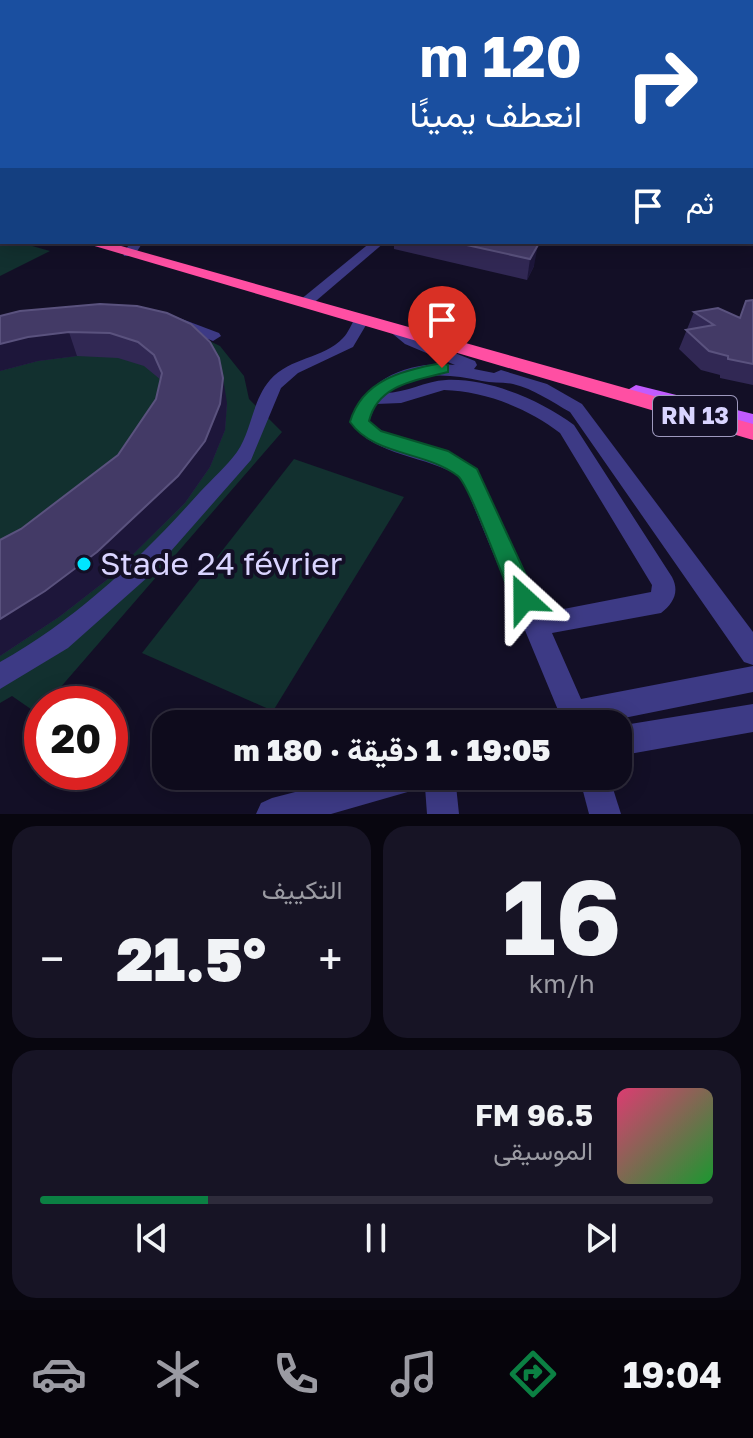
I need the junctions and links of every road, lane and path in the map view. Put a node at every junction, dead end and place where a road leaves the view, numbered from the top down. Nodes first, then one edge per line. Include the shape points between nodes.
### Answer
1 (109, 244) edge
2 (377, 244) edge
3 (129, 246) edge
4 (308, 300) junction
5 (156, 317) edge
6 (381, 323) junction
7 (213, 336) dead end
8 (513, 379) junction
9 (636, 395) junction
10 (371, 398) junction
11 (753, 423) edge
12 (753, 435) edge
13 (536, 625) junction
14 (753, 653) edge
15 (0, 676) edge
16 (753, 679) edge
17 (567, 710) edge
18 (619, 710) edge
19 (753, 718) edge
20 (632, 739) edge
21 (363, 790) edge
22 (441, 790) edge
23 (598, 790) edge
24 (272, 814) edge
25 (443, 814) edge
26 (605, 814) edge

1 - 3 highway
2 - 4 street
3 - 4 highway
4 - 6 highway
5 - 7 street
6 - 8 street via 435,352
6 - 9 highway
6 - 15 street via 278,380 248,451 184,526 128,582
8 - 10 street via 430,370 396,380
8 - 14 street via 576,408
9 - 11 highway
9 - 12 highway, RN 13
10 - 13 street via 361,415 363,428 392,443 449,459 470,474
10 - 13 street via 390,401 454,385 531,406 567,429 657,569 664,584 662,598 652,605
13 - 17 street
16 - 18 street
19 - 20 street
21 - 24 street
22 - 25 street
23 - 26 street

